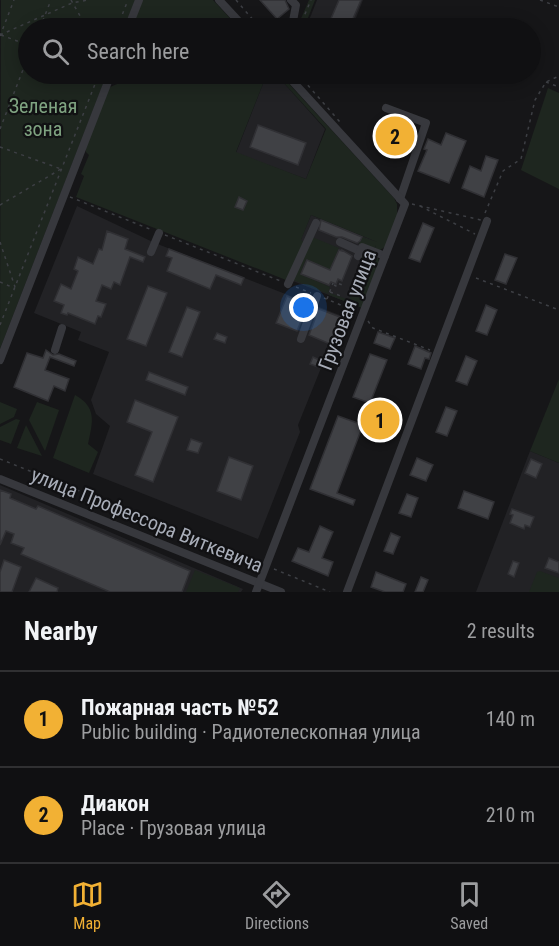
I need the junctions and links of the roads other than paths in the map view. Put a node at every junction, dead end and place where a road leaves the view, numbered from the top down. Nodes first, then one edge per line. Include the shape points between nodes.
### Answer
1 (139, 0) edge
2 (219, 0) edge
3 (291, 0) edge
4 (132, 18) edge
5 (236, 18) edge
6 (294, 18) edge
7 (107, 84) edge
8 (295, 84) edge
9 (386, 108) dead end
10 (403, 201) junction
11 (487, 221) dead end
12 (316, 223) dead end
13 (159, 233) road end
14 (340, 243) dead end
15 (151, 252) dead end
16 (385, 256) junction
17 (288, 284) road end
18 (317, 296) road end
19 (313, 307) dead end
20 (309, 317) dead end
21 (62, 328) dead end
22 (301, 339) dead end
23 (56, 350) dead end
24 (0, 360) edge
25 (0, 478) edge
26 (257, 588) edge
27 (281, 592) edge
28 (347, 592) edge

1 - 4 street
2 - 5 street
3 - 6 street via 296,5
7 - 24 street
8 - 10 street
9 - 10 street, Грузовая улица via 426,123
10 - 16 street, Грузовая улица
11 - 28 street
12 - 17 street
13 - 15 street
14 - 16 street via 359,254 362,247
16 - 26 street, Грузовая улица
18 - 19 street
20 - 22 street
21 - 23 street
25 - 26 street, улица Профессора Виткевича
26 - 27 street, улица Профессора Виткевича

